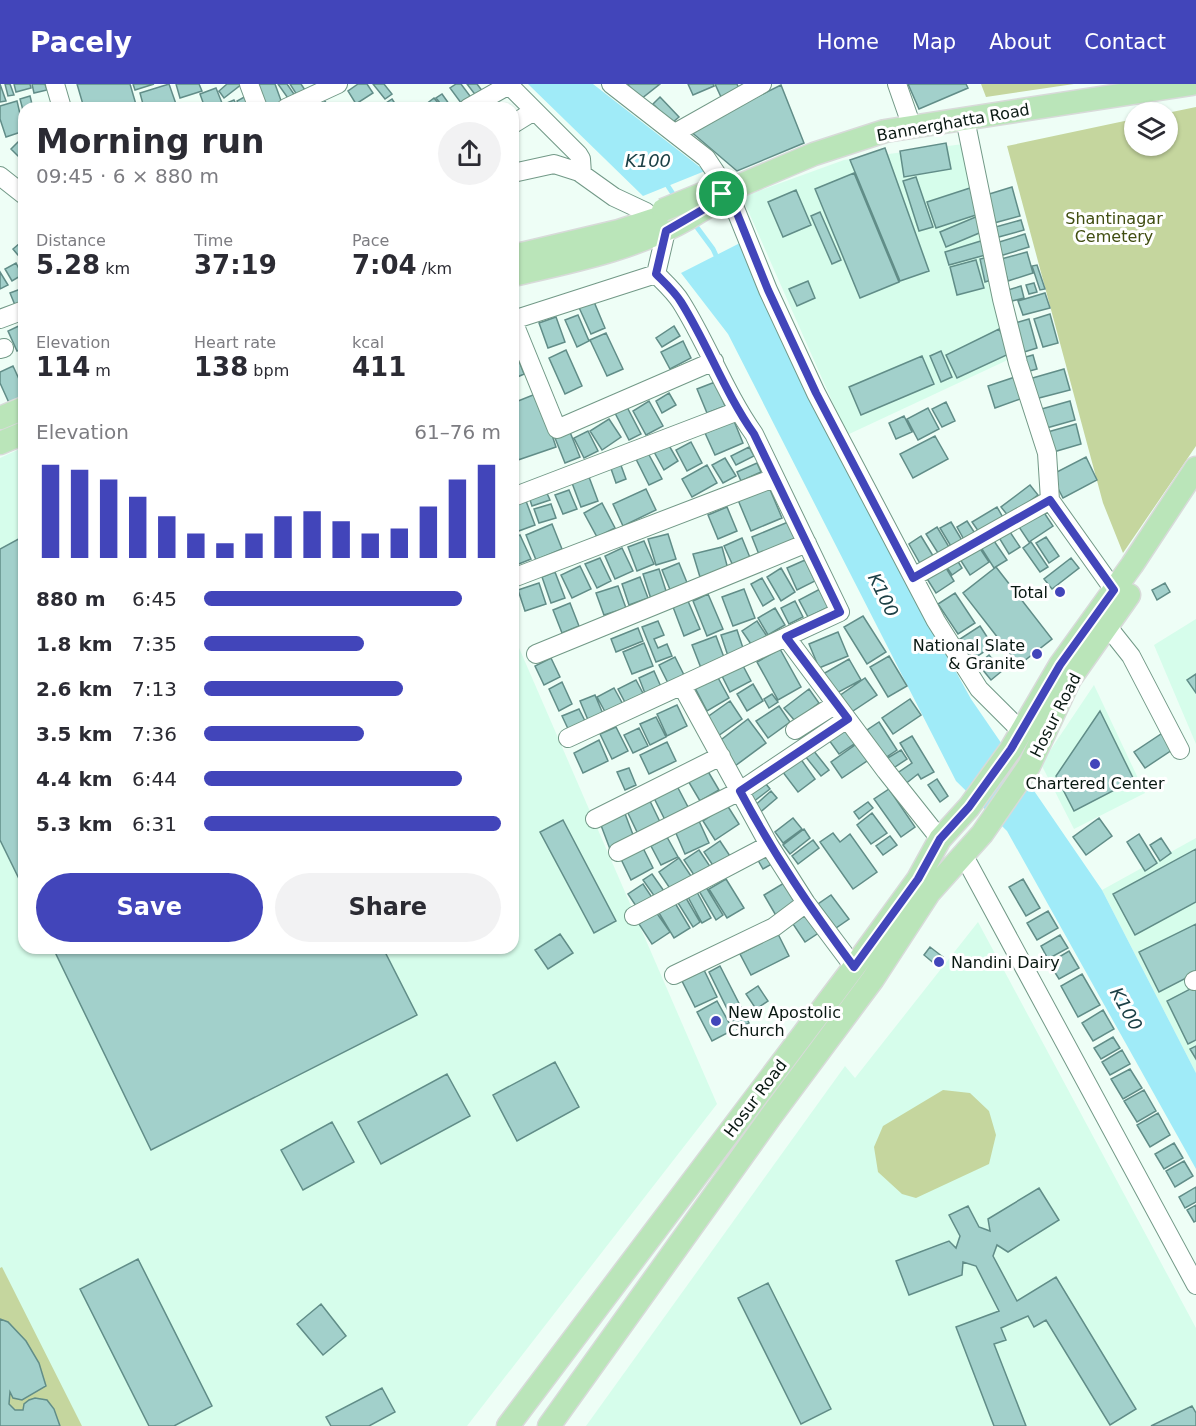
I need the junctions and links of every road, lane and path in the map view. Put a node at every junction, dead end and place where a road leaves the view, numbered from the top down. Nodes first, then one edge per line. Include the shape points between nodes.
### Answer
1 (55, 84) edge
2 (249, 84) edge
3 (338, 84) edge
4 (611, 84) edge
5 (762, 84) edge
6 (897, 84) edge
7 (1192, 84) edge
8 (508, 85) edge
9 (60, 102) edge
10 (256, 102) edge
11 (299, 102) edge
12 (478, 102) edge
13 (534, 111) junction
14 (965, 119) junction
15 (519, 120) edge
16 (912, 127) junction
17 (675, 134) junction
18 (519, 172) edge
19 (582, 174) junction
20 (0, 177) edge
21 (18, 190) edge
22 (725, 192) junction
23 (662, 219) junction
24 (519, 255) edge
25 (519, 274) edge
26 (656, 274) junction
27 (18, 312) edge
28 (519, 318) edge
29 (0, 319) edge
30 (519, 335) edge
31 (714, 361) junction
32 (18, 410) edge
33 (738, 411) junction
34 (0, 418) edge
35 (18, 436) edge
36 (0, 443) edge
37 (1196, 468) edge
38 (774, 478) junction
39 (519, 495) edge
40 (1196, 495) edge
41 (1050, 500) junction
42 (807, 543) junction
43 (519, 576) edge
44 (913, 578) junction
45 (1114, 590) junction
46 (1108, 627) junction
47 (786, 637) junction
48 (536, 654) dead end
49 (681, 686) junction
50 (842, 711) junction
51 (795, 730) dead end
52 (1022, 732) junction
53 (568, 738) dead end
54 (1180, 750) dead end
55 (720, 756) junction
56 (740, 791) junction
57 (595, 819) dead end
58 (940, 839) junction
59 (769, 846) junction
60 (618, 852) dead end
61 (964, 856) junction
62 (806, 903) junction
63 (634, 916) dead end
64 (854, 967) junction
65 (674, 975) dead end
66 (1196, 1285) edge
67 (508, 1426) edge
68 (549, 1426) edge

1 - 9 street
2 - 10 street
3 - 11 street
4 - 17 street
5 - 17 street
6 - 16 street
7 - 14 main road, Bannerghatta Road
8 - 12 street
8 - 13 street
13 - 15 street
13 - 19 street via 578,154
14 - 16 main road, Bannerghatta Road
14 - 41 street via 1002,299 1047,453
16 - 22 main road, Bannerghatta Road via 885,131 814,154
17 - 22 street via 706,158
18 - 19 street via 554,164
19 - 23 street via 614,197
20 - 21 street
22 - 23 main road, Bannerghatta Road, bridge via 712,189
22 - 44 street via 816,393
23 - 24 main road, Bannerghatta Road
23 - 25 main road via 639,242
23 - 26 street
26 - 28 street
26 - 31 street via 680,300
27 - 29 street
30 - 31 street via 557,429
31 - 33 street
32 - 34 main road
33 - 38 street via 754,434
33 - 39 street
35 - 36 main road
37 - 45 main road, Hosur Road
38 - 42 street
38 - 43 street
40 - 46 main road, Hosur Road
41 - 44 street
41 - 45 street
42 - 47 street via 840,612
42 - 48 street
44 - 52 street via 979,689
45 - 52 main road, Hosur Road via 1060,665
46 - 54 street via 1131,657
46 - 61 main road, Hosur Road via 1070,679 1029,766
47 - 49 street
47 - 50 street
49 - 53 street
49 - 55 street
50 - 51 street
50 - 56 street
50 - 58 street
52 - 58 main road, Hosur Road via 969,807
55 - 56 street
55 - 57 street
56 - 59 street
56 - 60 street
58 - 64 main road, Hosur Road via 918,879
59 - 62 street
59 - 63 street
61 - 66 street
61 - 68 main road, Hosur Road via 929,893 873,979
62 - 64 street
62 - 65 street via 774,927
64 - 67 main road, Hosur Road

